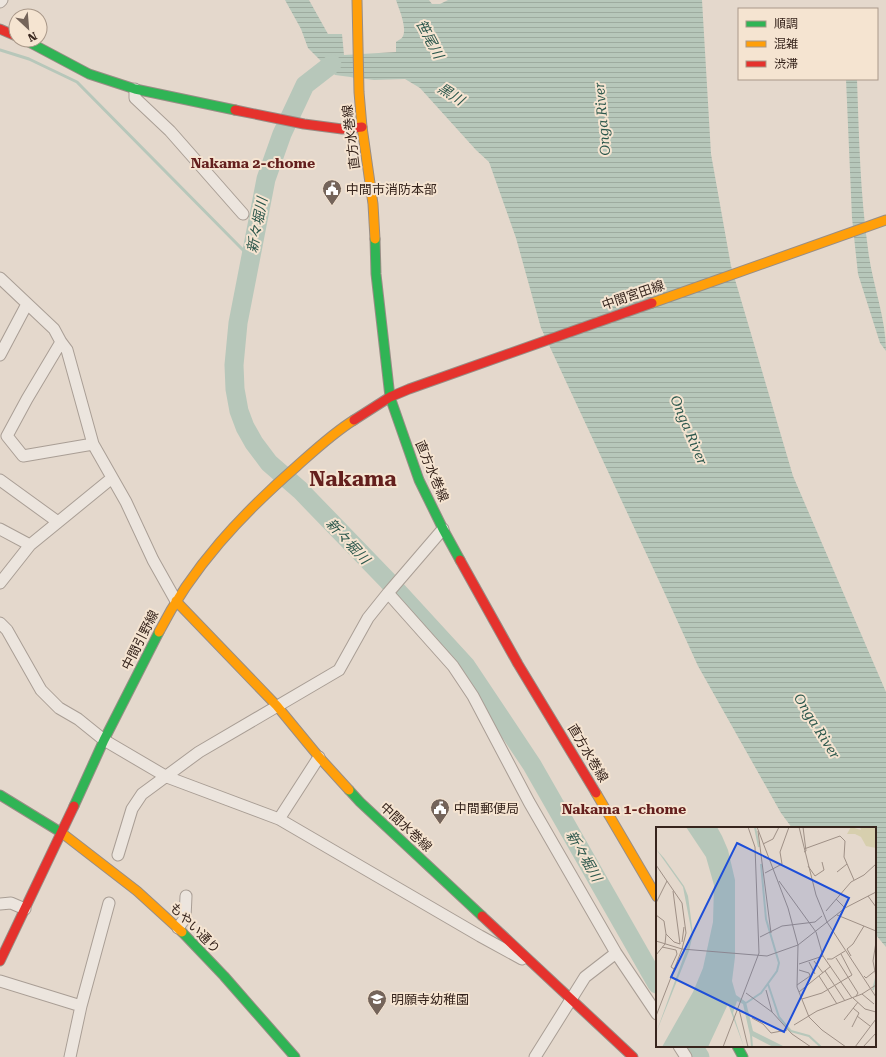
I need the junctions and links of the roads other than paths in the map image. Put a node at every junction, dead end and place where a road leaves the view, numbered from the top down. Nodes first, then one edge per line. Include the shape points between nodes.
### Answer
1 (2, 0) edge
2 (351, 0) edge
3 (0, 2) edge
4 (357, 4) edge
5 (40, 48) edge
6 (135, 89) junction
7 (362, 127) junction
8 (243, 214) dead end
9 (886, 220) edge
10 (0, 278) edge
11 (27, 304) junction
12 (61, 342) junction
13 (0, 355) edge
14 (390, 397) junction
15 (93, 444) junction
16 (112, 478) junction
17 (0, 480) edge
18 (58, 522) junction
19 (443, 528) junction
20 (0, 530) edge
21 (30, 545) junction
22 (0, 583) edge
23 (388, 593) junction
24 (176, 601) junction
25 (0, 623) edge
26 (277, 706) junction
27 (104, 740) junction
28 (319, 757) junction
29 (166, 777) junction
30 (0, 795) edge
31 (279, 819) junction
32 (62, 833) junction
33 (118, 855) dead end
34 (656, 895) edge
35 (186, 896) dead end
36 (109, 903) dead end
37 (0, 904) edge
38 (25, 909) junction
39 (178, 928) junction
40 (616, 953) junction
41 (0, 961) edge
42 (533, 965) junction
43 (0, 981) edge
44 (572, 999) junction
45 (82, 1006) junction
46 (656, 1013) edge
47 (680, 1047) edge
48 (738, 1047) edge
49 (70, 1057) edge
50 (295, 1057) edge
51 (535, 1057) edge
52 (633, 1057) edge
53 (686, 1057) edge
54 (743, 1057) edge

1 - 3 street
2 - 4 main road
4 - 7 main road, 直方水巻線
5 - 6 main road via 89,74
6 - 7 main road via 304,124 342,129
6 - 8 street via 135,98 170,131
7 - 14 main road, 直方水巻線 via 373,204 376,274
9 - 14 main road, 中間宮田線
10 - 11 street
11 - 12 street via 54,328
11 - 13 street
12 - 15 street via 67,350
12 - 15 street via 7,436 23,456
14 - 19 main road, 直方水巻線 via 419,480
14 - 24 main road, 中間引野線 via 338,430 267,492 234,524
15 - 16 street
16 - 18 street
16 - 24 street
17 - 18 street
18 - 21 street
19 - 23 street
19 - 34 main road, 直方水巻線 via 518,664
20 - 21 street
21 - 22 street
23 - 26 street via 368,618 340,670
23 - 40 street via 452,666 473,696 529,802
24 - 26 main road, 中間水巻線
24 - 27 main road, 中間引野線
25 - 27 street via 7,630 41,690 59,708 78,719
26 - 28 main road, 中間水巻線
26 - 29 street via 199,752
27 - 29 street
27 - 32 main road, 中間引野線
28 - 31 street
28 - 42 main road, 中間水巻線 via 360,802
29 - 31 street
29 - 33 street via 142,794 132,809
30 - 32 main road, もやい通り
31 - 42 street
32 - 38 main road, 中間引野線
32 - 39 main road, もやい通り via 123,880
35 - 39 street via 185,918
36 - 45 street
37 - 38 street via 11,903
38 - 41 main road, 中間引野線
39 - 50 main road, もやい通り
40 - 44 street via 585,977
40 - 46 street
42 - 44 main road, 中間水巻線
43 - 45 street
44 - 51 street
44 - 52 main road, 中間水巻線
45 - 49 street
47 - 53 street
48 - 54 main road

